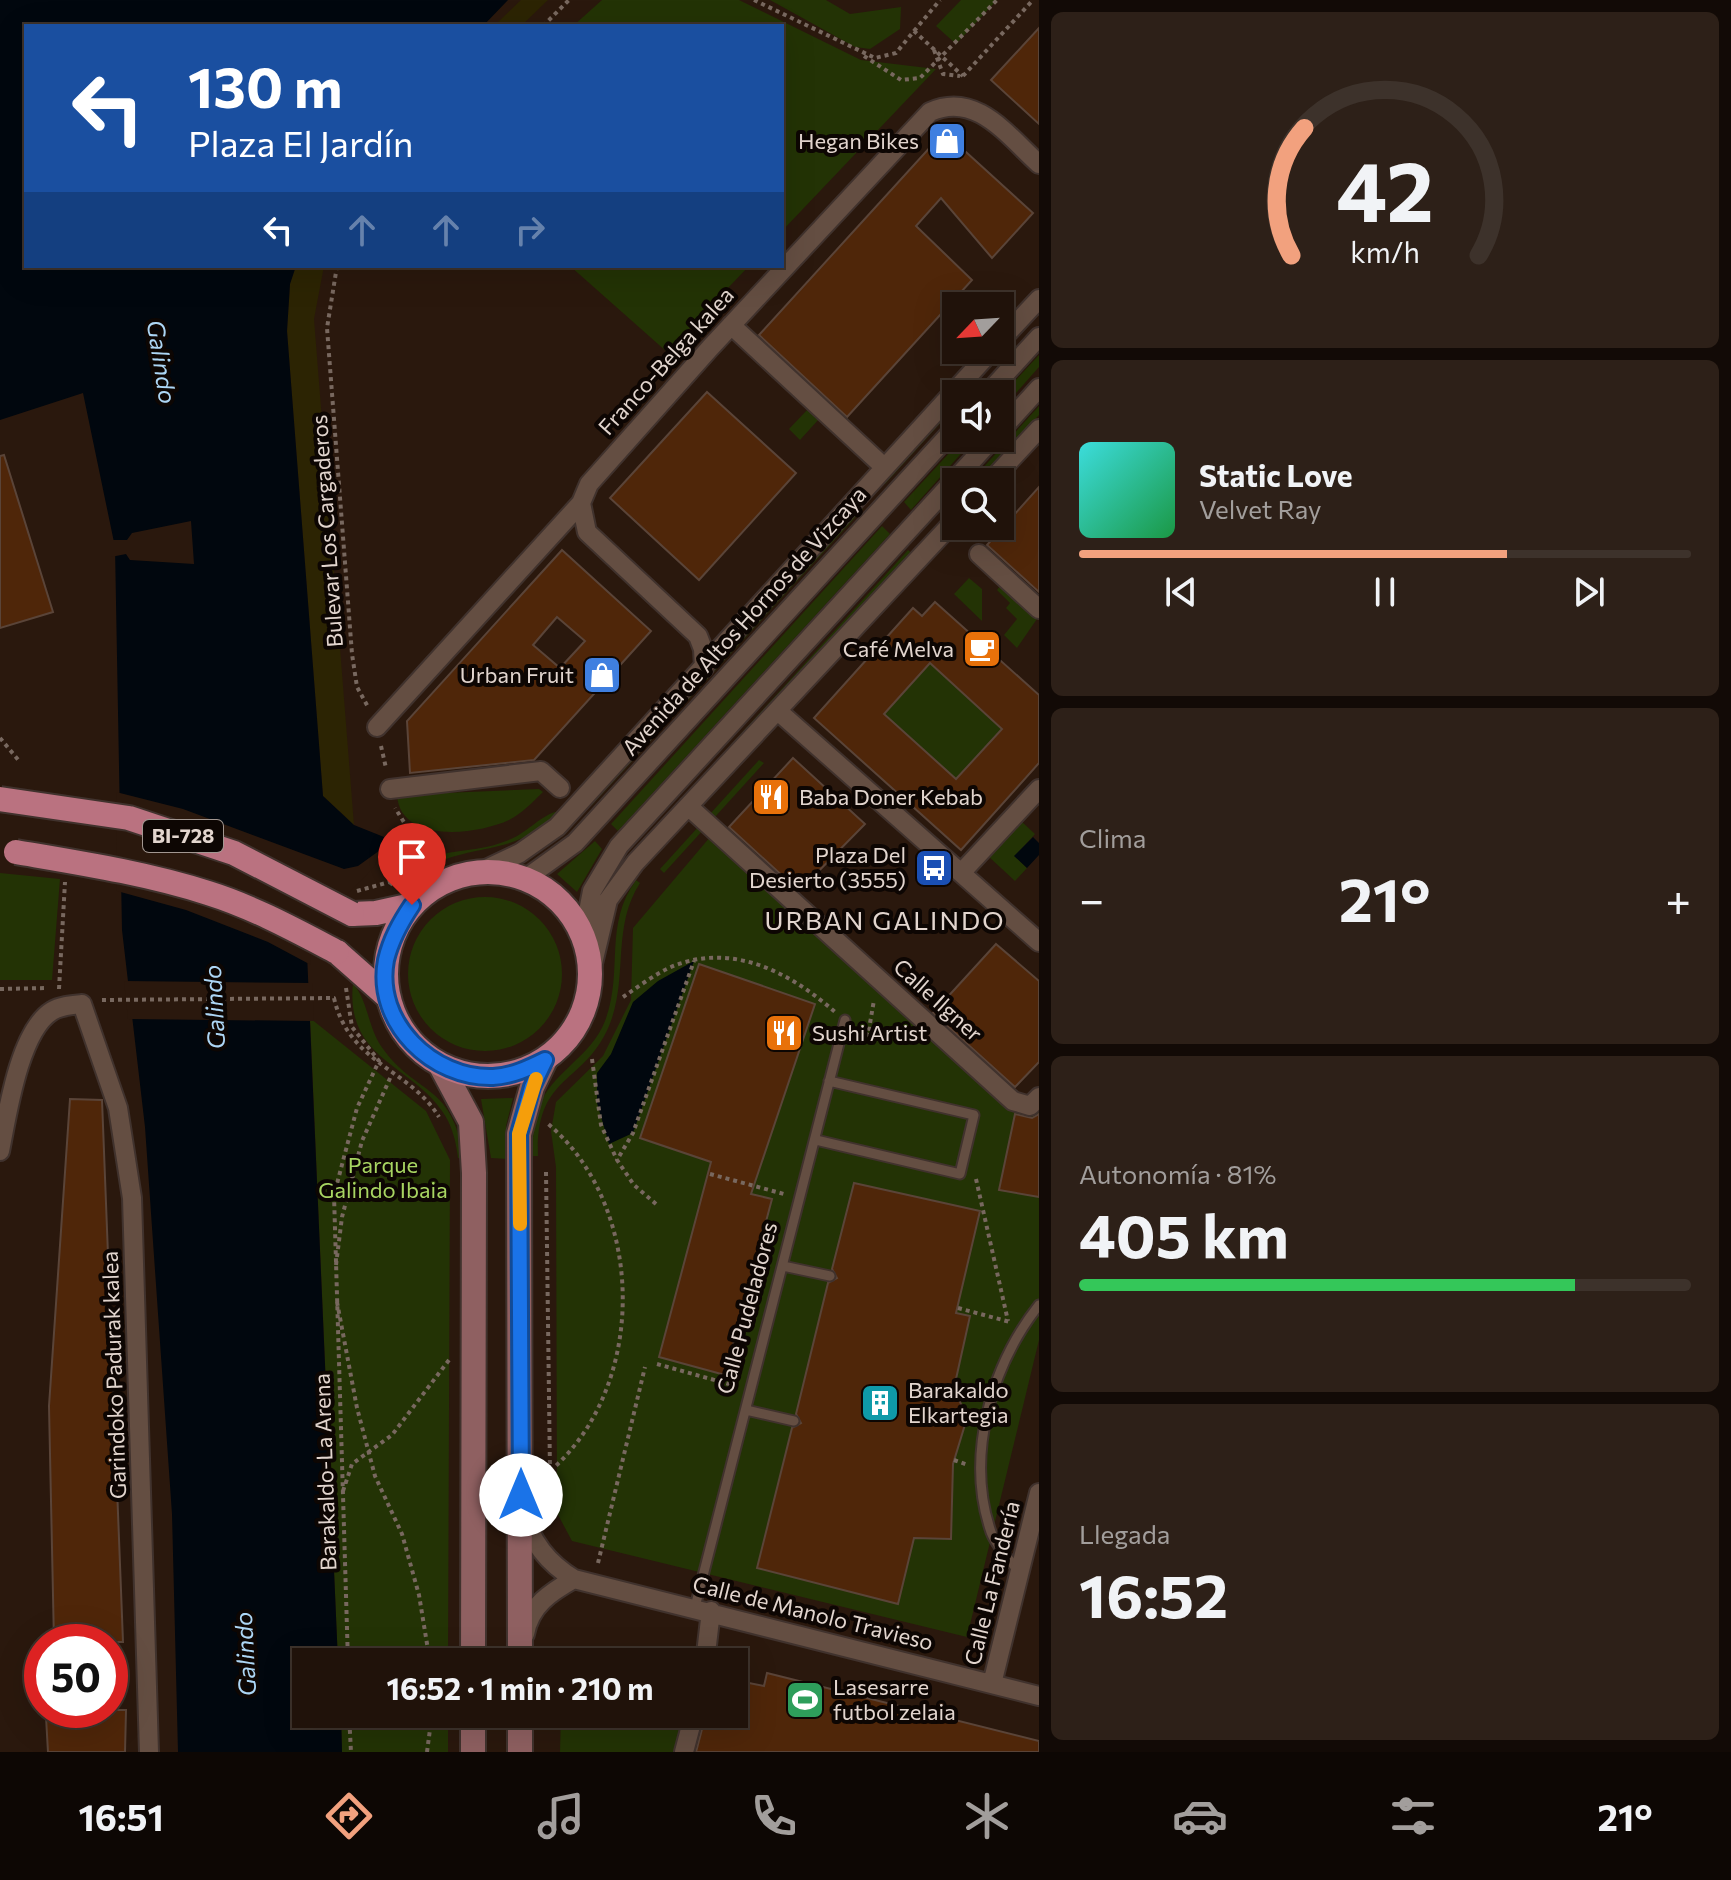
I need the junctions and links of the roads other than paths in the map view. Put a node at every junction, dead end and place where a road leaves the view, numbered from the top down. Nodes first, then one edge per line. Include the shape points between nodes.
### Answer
1 (1039, 164) edge
2 (784, 267) edge
3 (783, 268) edge
4 (1039, 299) edge
5 (731, 325) junction
6 (1014, 326) edge
7 (1039, 337) edge
8 (979, 364) edge
9 (1000, 380) edge
10 (1039, 388) edge
11 (1014, 416) edge
12 (1039, 429) edge
13 (942, 442) edge
14 (980, 452) edge
15 (883, 466) junction
16 (1003, 468) edge
17 (581, 503) junction
18 (942, 534) edge
19 (979, 554) dead end
20 (1039, 609) edge
21 (704, 668) junction
22 (779, 712) junction
23 (377, 727) road end
24 (560, 788) dead end
25 (390, 789) road end
26 (1039, 789) edge
27 (0, 799) edge
28 (688, 806) junction
29 (8, 852) edge
30 (480, 872) junction
31 (962, 872) junction
32 (525, 879) junction
33 (412, 905) junction
34 (583, 937) junction
35 (1039, 942) edge
36 (590, 976) junction
37 (388, 997) junction
38 (845, 1020) road end
39 (545, 1060) junction
40 (441, 1066) junction
41 (829, 1081) junction
42 (1027, 1101) edge
43 (816, 1140) junction
44 (0, 1151) edge
45 (783, 1266) junction
46 (830, 1276) dead end
47 (1039, 1305) edge
48 (746, 1410) junction
49 (794, 1421) dead end
50 (1039, 1493) edge
51 (521, 1501) junction
52 (1032, 1548) edge
53 (1019, 1572) junction
54 (584, 1581) junction
55 (703, 1609) junction
56 (473, 1648) edge
57 (520, 1648) edge
58 (522, 1648) edge
59 (704, 1648) edge
60 (992, 1684) junction
61 (1039, 1696) edge
62 (473, 1728) edge
63 (520, 1728) edge
64 (690, 1728) edge
65 (149, 1752) edge
66 (473, 1752) edge
67 (520, 1752) edge
68 (684, 1752) edge

1 - 2 street, Franco-Belga kalea via 970,107 948,104 917,123
3 - 5 street, Franco-Belga kalea
4 - 6 street
5 - 15 street
5 - 17 street, Franco-Belga kalea via 589,484
7 - 9 street
8 - 15 street, Avenida de Altos Hornos de Vizcaya
10 - 11 street
12 - 16 street
13 - 32 street, Avenida de Altos Hornos de Vizcaya via 575,843
14 - 34 street via 619,846 592,891
15 - 21 street, Avenida de Altos Hornos de Vizcaya
17 - 21 street via 582,519 596,544 698,636
17 - 23 street, Franco-Belga kalea
18 - 22 street
19 - 20 street
21 - 30 street, Avenida de Altos Hornos de Vizcaya via 557,827
22 - 28 street
22 - 31 street
24 - 25 street via 541,771
26 - 31 street
27 - 33 main road, BI-728, bridge via 129,818 234,853 352,914
28 - 36 street via 608,900
28 - 42 street, Calle Ilgner via 878,978
29 - 37 main road, BI-728, bridge via 109,867 209,894 337,952
30 - 32 main road
30 - 33 main road via 431,888
31 - 35 street
32 - 34 main road via 570,913
33 - 37 main road via 394,932 388,954
34 - 36 main road
36 - 39 main road via 585,1009 569,1037
37 - 40 main road via 398,1025 416,1049
38 - 41 lane, Calle Pudeladores
39 - 40 main road via 494,1077
39 - 51 main road via 519,1134
40 - 56 main road via 471,1122 474,1173
41 - 43 lane, Calle Pudeladores
41 - 43 lane via 974,1115 960,1174
43 - 45 lane, Calle Pudeladores
44 - 65 street, Garindoko Padurak kalea via 30,1038 50,1011 83,1003 118,1108 132,1198
45 - 46 lane
45 - 48 lane, Calle Pudeladores
47 - 53 lane via 1024,1324 991,1396 981,1446 981,1493 991,1535
48 - 49 lane
48 - 55 lane, Calle Pudeladores
50 - 52 street, Calle La Fandería
51 - 54 street, Calle de Manolo Travieso via 527,1527 545,1557
51 - 57 main road
52 - 53 street, Calle La Fandería
53 - 60 street, Calle La Fandería
54 - 55 street, Calle de Manolo Travieso
54 - 58 street via 555,1590 534,1609
55 - 59 street, Calle Pudeladores
55 - 60 street, Calle de Manolo Travieso
60 - 61 street, Calle de Manolo Travieso
62 - 66 main road
63 - 67 main road
64 - 68 street

